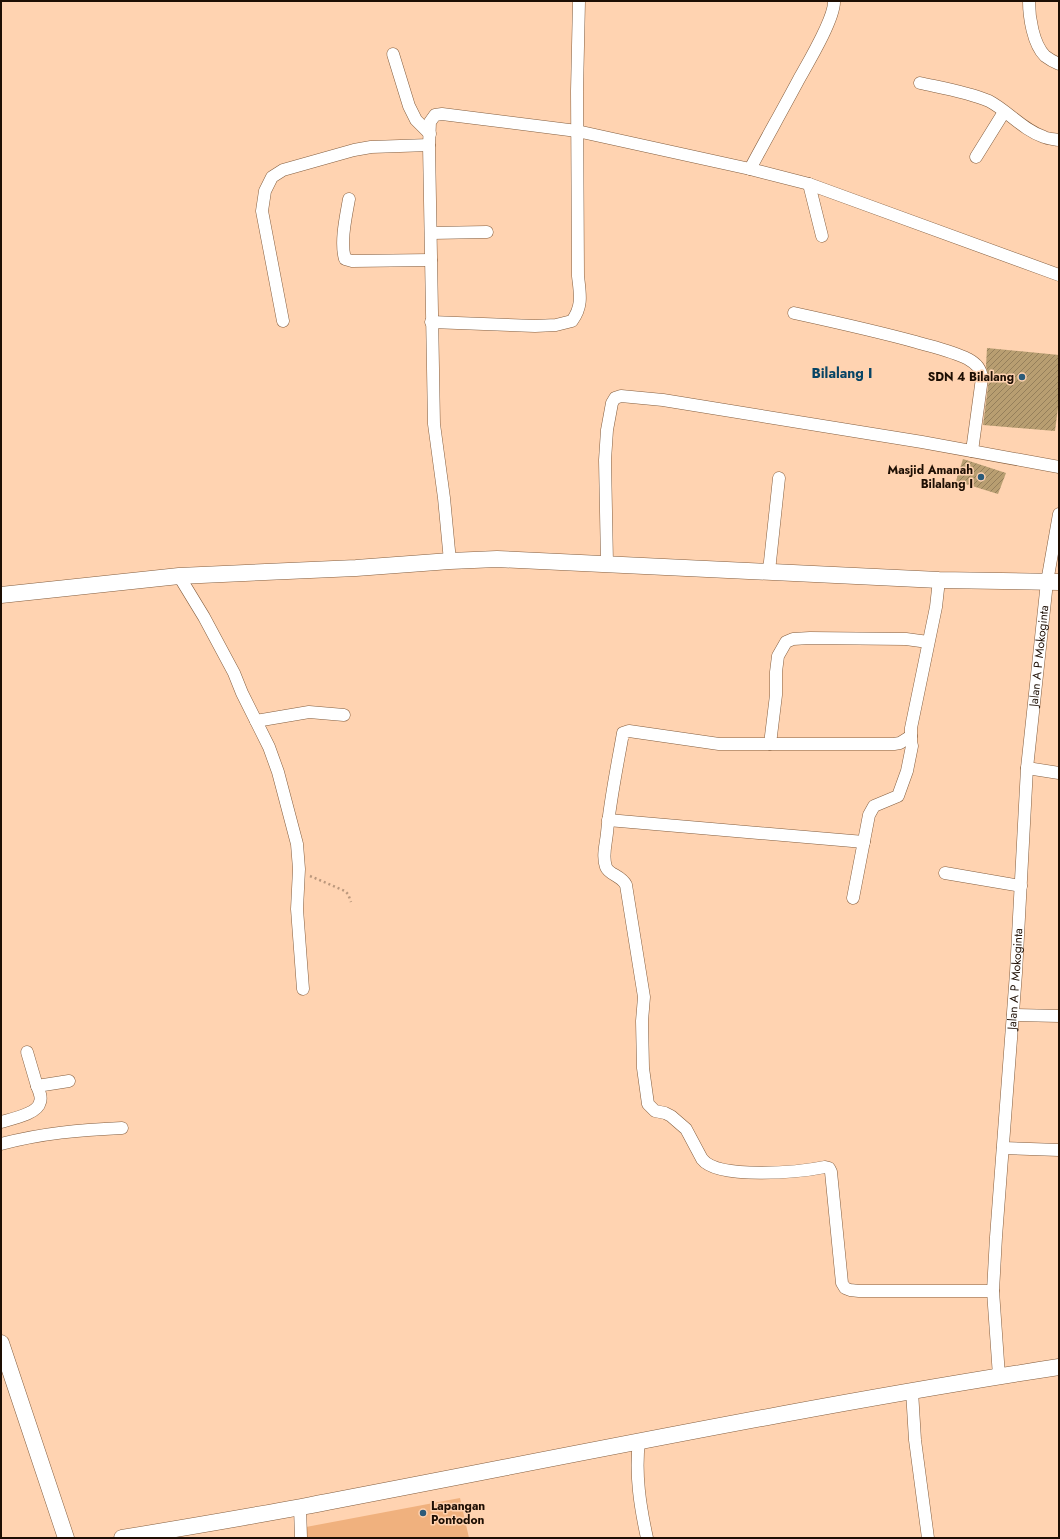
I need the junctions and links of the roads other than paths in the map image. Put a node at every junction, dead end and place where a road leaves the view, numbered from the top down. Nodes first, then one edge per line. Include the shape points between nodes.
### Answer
1 (579, 1) edge
2 (834, 1) edge
3 (1028, 1) edge
4 (393, 54) dead end
5 (1059, 64) edge
6 (920, 83) dead end
7 (1004, 112) junction
8 (577, 131) junction
9 (429, 140) junction
10 (1059, 140) edge
11 (976, 157) dead end
12 (750, 169) junction
13 (809, 184) junction
14 (349, 199) dead end
15 (487, 232) dead end
16 (431, 234) junction
17 (822, 236) dead end
18 (431, 260) junction
19 (1059, 275) edge
20 (794, 313) dead end
21 (283, 321) dead end
22 (431, 322) junction
23 (972, 451) junction
24 (1059, 467) edge
25 (779, 478) dead end
26 (1059, 514) edge
27 (450, 560) junction
28 (607, 563) junction
29 (769, 571) junction
30 (179, 576) junction
31 (939, 580) junction
32 (1053, 582) edge
33 (1, 595) edge
34 (928, 642) junction
35 (344, 715) dead end
36 (256, 721) junction
37 (911, 736) junction
38 (770, 744) junction
39 (1027, 768) junction
40 (1059, 773) edge
41 (608, 820) junction
42 (864, 842) junction
43 (945, 873) dead end
44 (1021, 886) junction
45 (853, 898) dead end
46 (303, 989) dead end
47 (1013, 1015) junction
48 (1059, 1016) edge
49 (28, 1052) dead end
50 (69, 1080) dead end
51 (37, 1086) junction
52 (1, 1122) edge
53 (122, 1128) dead end
54 (1, 1144) edge
55 (1003, 1148) junction
56 (1059, 1150) edge
57 (993, 1291) junction
58 (1, 1343) edge
59 (1059, 1367) edge
60 (999, 1376) junction
61 (912, 1391) junction
62 (639, 1441) junction
63 (300, 1507) junction
64 (66, 1538) edge
65 (122, 1538) edge
66 (301, 1538) edge
67 (647, 1538) edge
68 (928, 1538) edge

1 - 8 street
2 - 12 street via 832,14 818,45
3 - 5 street via 1031,24 1040,48 1044,55
4 - 9 street via 409,106
6 - 7 street via 988,101
7 - 10 street via 1044,137
7 - 11 street
8 - 9 street via 437,114 430,119
8 - 12 street
8 - 22 street via 580,306 572,321 535,326
9 - 16 street
9 - 21 street via 354,150 283,170 272,177 265,191 262,211
12 - 13 street
13 - 17 street
13 - 19 street
14 - 18 street via 343,253 345,259
15 - 16 street
16 - 18 street
18 - 22 street
20 - 23 street via 868,329 949,351 976,365 982,378
22 - 27 street via 434,424
23 - 24 street
23 - 28 street via 662,400 618,396 609,413 605,460
25 - 29 street
26 - 32 street, Jalan A P Mokoginta
27 - 28 street via 497,558
27 - 30 street via 356,568
28 - 29 street
29 - 31 street
30 - 33 street
30 - 36 street via 224,654
31 - 32 street
31 - 34 street
32 - 39 street, Jalan A P Mokoginta
34 - 37 street
34 - 38 street via 906,639 810,638 786,642 778,656
35 - 36 street via 309,712
36 - 46 street via 278,772 297,844 297,909
37 - 38 street via 894,744
37 - 42 street via 912,746 900,792 895,798 874,806 869,815
38 - 41 street via 715,743 625,732
39 - 40 street
39 - 44 street, Jalan A P Mokoginta
41 - 42 street
41 - 57 street via 605,863 607,869 623,879 626,885 644,997 642,1068 648,1104 652,1109 677,1120 686,1129 705,1164 719,1169 744,1173 829,1168 844,1288 859,1291
42 - 45 street
43 - 44 street
44 - 47 street, Jalan A P Mokoginta
47 - 48 street
47 - 55 street, Jalan A P Mokoginta
49 - 51 street
50 - 51 street
51 - 52 street via 41,1098 37,1108 30,1113
53 - 54 street via 73,1130 30,1136
55 - 56 street
55 - 57 street, Jalan A P Mokoginta
57 - 60 street, Jalan A P Mokoginta
58 - 64 street
59 - 60 street
60 - 61 street
61 - 62 street
61 - 68 street via 915,1440
62 - 63 street
62 - 67 street via 637,1459 640,1504
63 - 65 street
63 - 66 street

